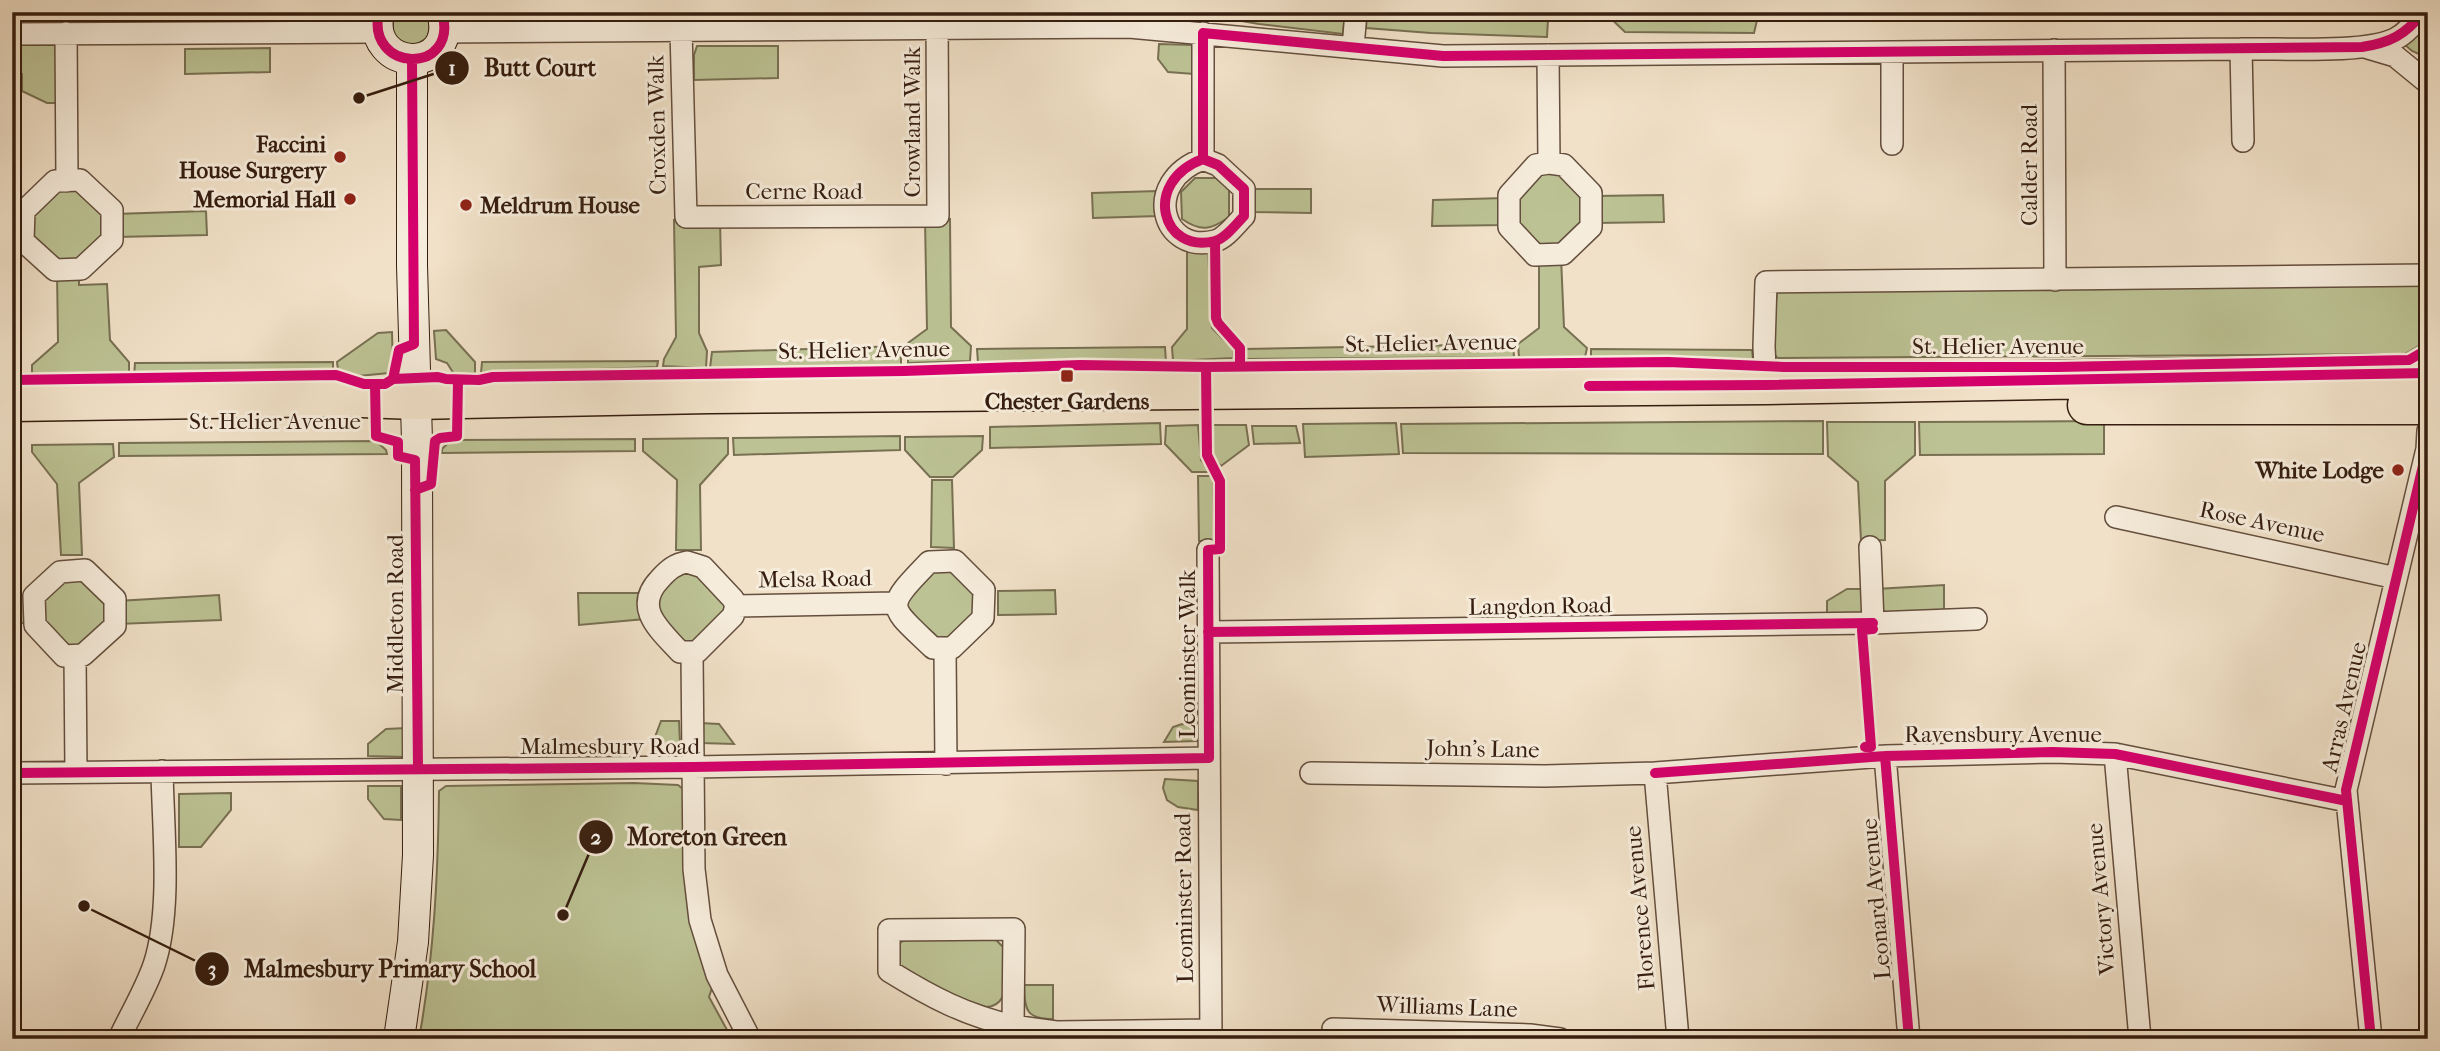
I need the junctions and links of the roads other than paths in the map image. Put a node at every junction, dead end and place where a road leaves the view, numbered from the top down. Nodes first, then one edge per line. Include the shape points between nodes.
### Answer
1 (1356, 12) edge
2 (2423, 12) edge
3 (937, 20) edge
4 (1177, 21) edge
5 (378, 22) edge
6 (443, 22) edge
7 (681, 30) junction
8 (66, 33) junction
9 (1203, 33) junction
10 (12, 34) edge
11 (2362, 47) junction
12 (1353, 48) junction
13 (2241, 49) junction
14 (2054, 50) junction
15 (1892, 52) junction
16 (1548, 55) junction
17 (412, 60) junction
18 (2428, 83) edge
19 (2243, 141) dead end
20 (1892, 144) dead end
21 (1203, 159) dead end
22 (1549, 163) junction
23 (67, 181) junction
24 (686, 217) joint
25 (922, 217) joint
26 (2428, 275) edge
27 (2055, 280) junction
28 (2428, 373) edge
29 (1766, 385) junction
30 (12, 402) edge
31 (2428, 405) edge
32 (415, 409) junction
33 (12, 423) edge
34 (2428, 431) edge
35 (2116, 517) dead end
36 (1870, 547) dead end
37 (1208, 550) dead end
38 (2396, 578) junction
39 (896, 603) junction
40 (736, 606) junction
41 (1976, 619) dead end
42 (1872, 623) junction
43 (1208, 632) junction
44 (945, 650) junction
45 (692, 653) junction
46 (75, 656) dead end
47 (2115, 754) junction
48 (1885, 756) junction
49 (1209, 758) junction
50 (946, 764) junction
51 (693, 767) junction
52 (418, 768) junction
53 (162, 771) junction
54 (76, 772) junction
55 (12, 773) edge
56 (1311, 773) dead end
57 (1655, 773) junction
58 (2347, 801) junction
59 (1013, 1026) junction
60 (1333, 1030) dead end
61 (1211, 1035) edge
62 (119, 1039) edge
63 (399, 1039) edge
64 (750, 1039) edge
65 (1560, 1039) edge
66 (1678, 1039) edge
67 (1909, 1039) edge
68 (2140, 1039) edge
69 (2371, 1039) edge

1 - 12 street
2 - 11 street via 2398,38
3 - 4 street via 1078,26
3 - 7 street
3 - 25 street, Crowland Walk via 938,216
4 - 9 street
5 - 8 street via 235,34
5 - 17 street via 386,47
6 - 7 street
6 - 17 street via 441,43 433,53
7 - 24 street, Croxden Walk
8 - 10 street
8 - 23 street
9 - 12 street
9 - 21 street
11 - 13 street
11 - 18 street via 2395,56
12 - 16 street via 1443,56
13 - 14 street
13 - 19 street
14 - 15 street
14 - 27 street, Calder Road
15 - 16 street
15 - 20 street
16 - 22 street
17 - 32 street, Middleton Road
22 - 22 street via 1564,165 1591,193 1591,227 1563,254 1535,255 1509,227 1509,195 1536,165
23 - 23 street via 55,181 24,211 23,241 55,270 81,269 112,240 112,210 80,180
24 - 25 street, Cerne Road
26 - 27 street
27 - 29 street via 1766,282
28 - 29 highway, St. Helier Avenue
29 - 32 highway, St. Helier Avenue via 722,394
30 - 32 highway, St. Helier Avenue via 335,397
31 - 32 highway, St. Helier Avenue
32 - 33 highway, St. Helier Avenue
32 - 52 street, Middleton Road
34 - 38 street, Arras Avenue
35 - 38 street, Rose Avenue
36 - 42 street
37 - 43 street, Leominster Walk
38 - 58 street, Arras Avenue
39 - 40 street, Melsa Road
39 - 44 street via 898,614 933,648
39 - 44 street via 929,562 956,561 973,577 984,590 983,618
40 - 45 street via 733,616
40 - 45 street via 716,579 696,563 677,564 657,581 648,600 653,622 680,652
41 - 42 street, Langdon Road
42 - 43 street, Langdon Road
43 - 49 street, Leominster Walk
44 - 50 street
45 - 51 street
46 - 54 street
47 - 48 street, Ravensbury Avenue
47 - 58 street, Ravensbury Avenue
47 - 68 street, Victory Avenue
48 - 57 street, Ravensbury Avenue
48 - 67 street, Leonard Avenue
49 - 50 street, Malmesbury Road
49 - 61 street, Leominster Road
50 - 51 street, Malmesbury Road
51 - 52 street, Malmesbury Road
51 - 64 street via 694,869 700,920 717,975
52 - 53 street, Malmesbury Road
52 - 63 street, Middleton Road via 417,890
53 - 54 street, Malmesbury Road
53 - 62 street via 164,906 160,942
54 - 55 street, Malmesbury Road
56 - 57 street, John's Lane
57 - 66 street, Florence Avenue
58 - 69 street, Arras Avenue
59 - 59 street via 940,1002 890,971 889,930 1014,929
59 - 61 street via 1056,1032
60 - 65 street, Williams Lane

